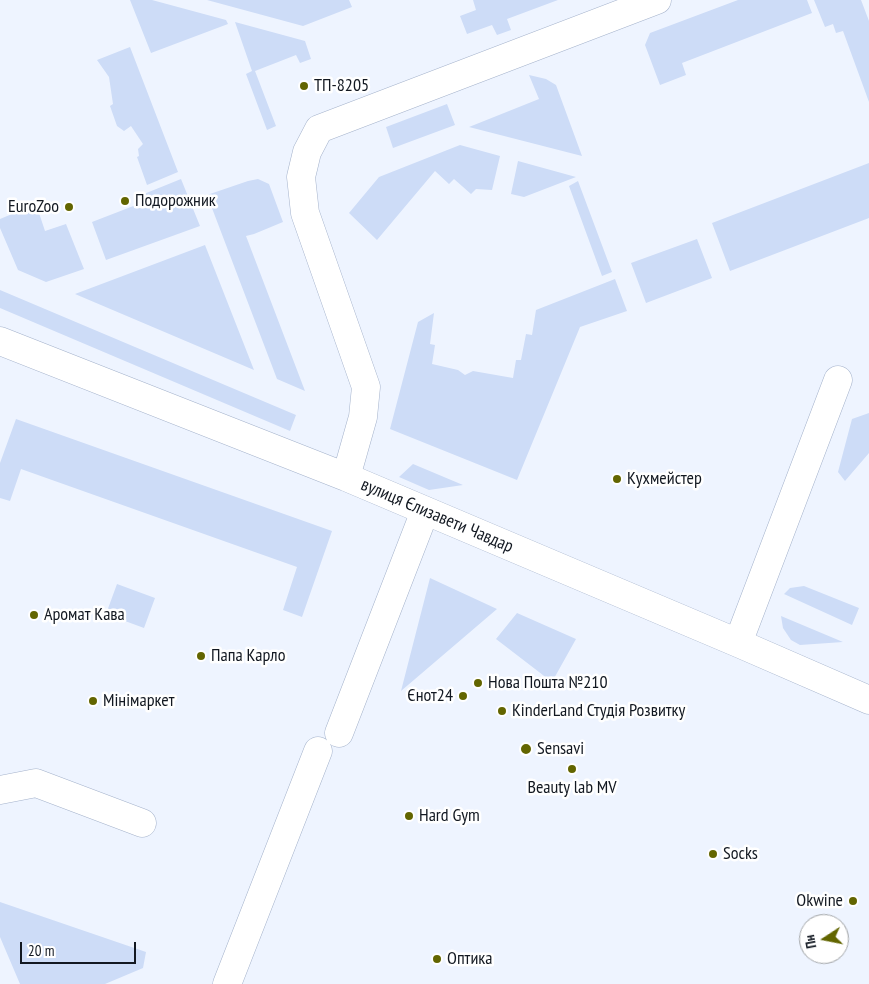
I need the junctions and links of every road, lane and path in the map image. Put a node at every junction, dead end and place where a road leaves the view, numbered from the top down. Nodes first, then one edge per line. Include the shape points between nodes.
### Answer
1 (657, 0) edge
2 (2, 346) edge
3 (838, 380) dead end
4 (346, 477) junction
5 (425, 511) junction
6 (738, 643) junction
7 (869, 700) edge
8 (339, 733) dead end
9 (318, 751) dead end
10 (0, 790) edge
11 (142, 824) dead end
12 (227, 984) edge

1 - 4 street via 319,129 307,152 301,177 305,213 366,387 363,417
2 - 4 street, вулиця Єлизавети Чавдар
3 - 6 street
4 - 5 street, вулиця Єлизавети Чавдар
5 - 6 street, вулиця Єлизавети Чавдар
5 - 8 street
6 - 7 street, вулиця Єлизавети Чавдар
9 - 12 street
10 - 11 street via 36,783

